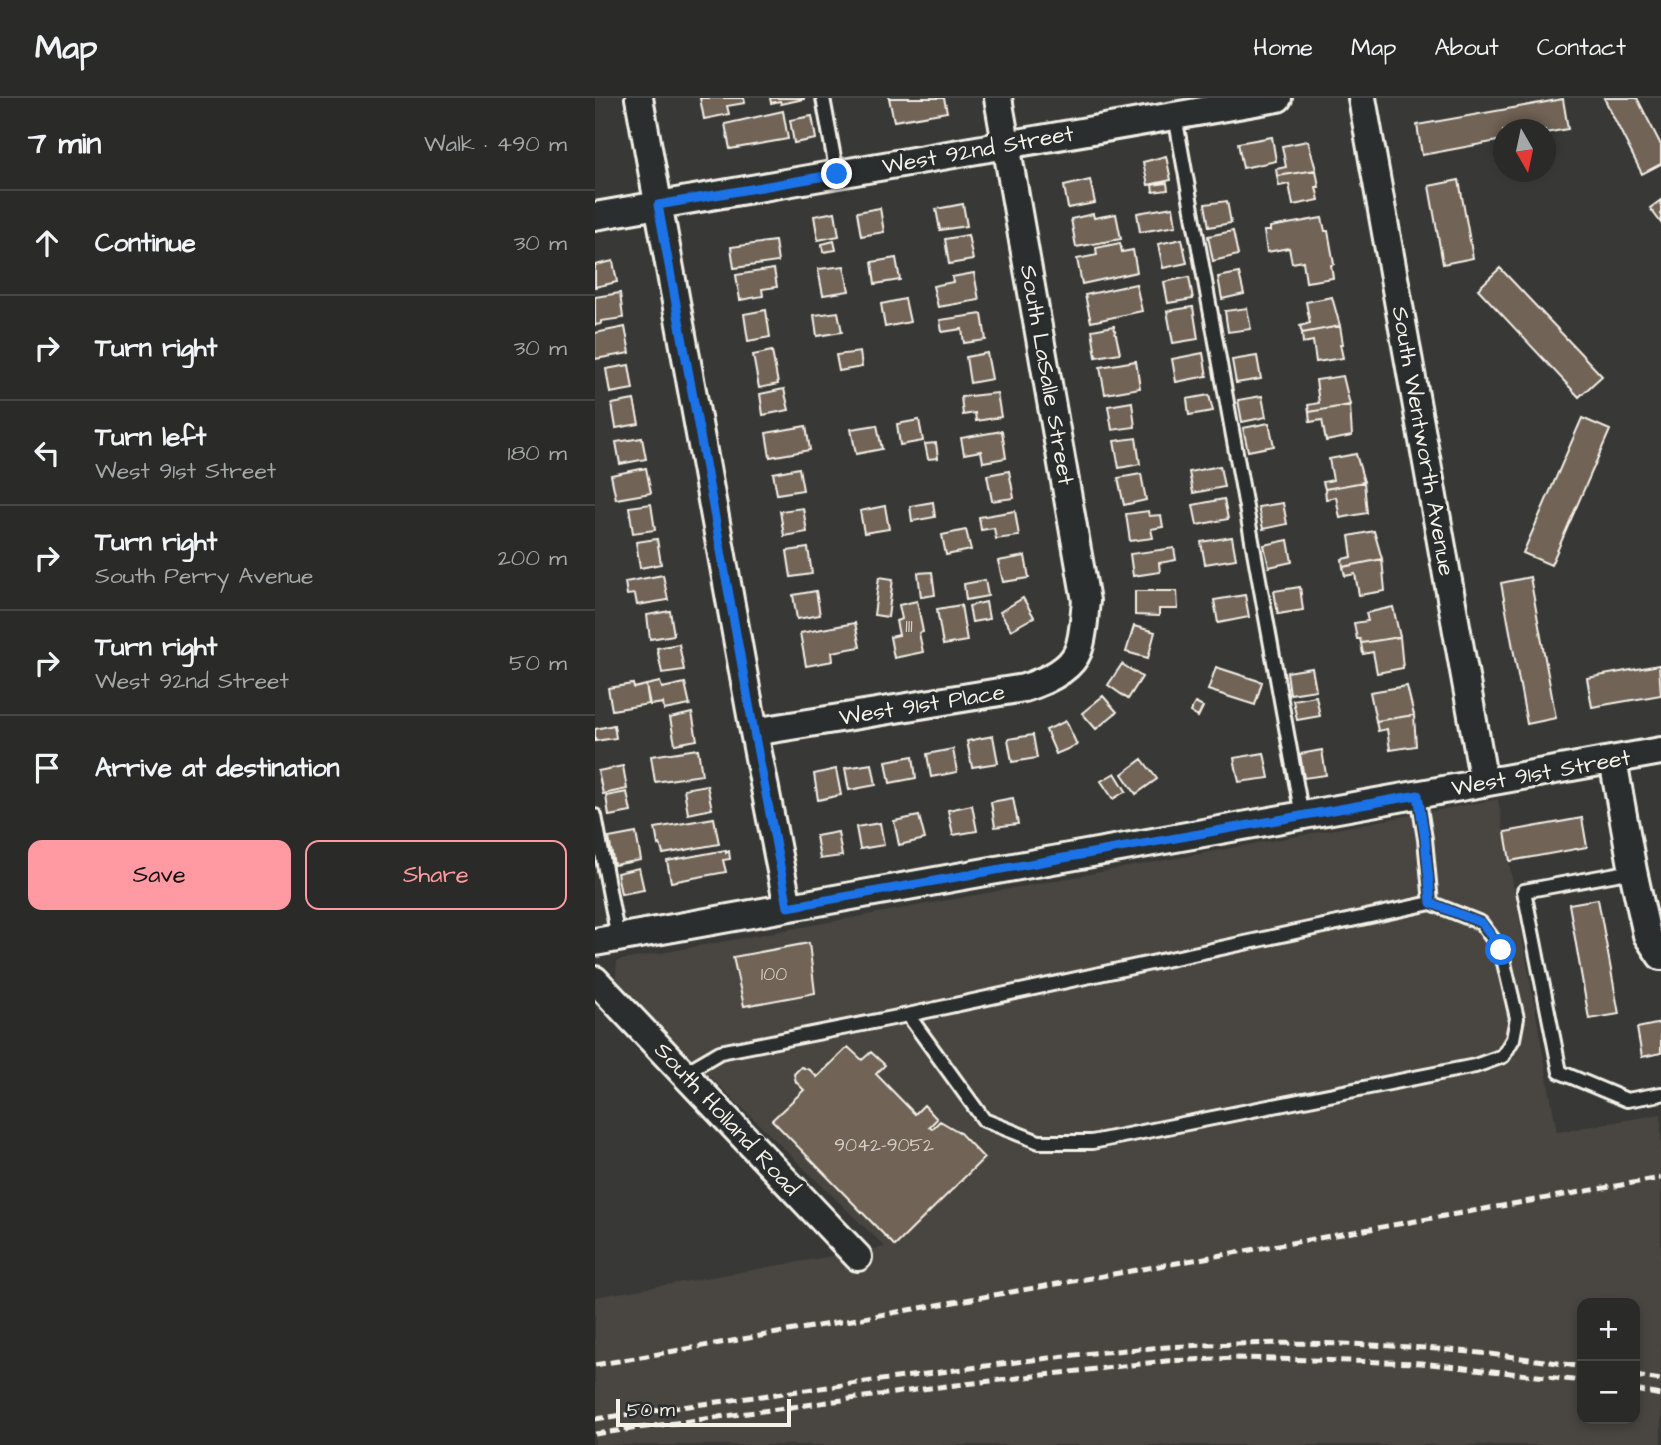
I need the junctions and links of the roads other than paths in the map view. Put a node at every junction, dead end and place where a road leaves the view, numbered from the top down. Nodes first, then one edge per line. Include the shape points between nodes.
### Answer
1 (639, 98) edge
2 (823, 98) edge
3 (997, 98) edge
4 (1278, 98) edge
5 (1362, 98) edge
6 (1181, 109) edge
7 (1006, 145) junction
8 (837, 174) junction
9 (658, 205) junction
10 (595, 216) edge
11 (1078, 652) joint
12 (754, 732) junction
13 (1661, 751) edge
14 (1613, 760) junction
15 (1483, 783) junction
16 (1418, 795) junction
17 (595, 816) edge
18 (1302, 816) junction
19 (1633, 872) junction
20 (1431, 903) junction
21 (788, 907) junction
22 (606, 940) edge
23 (1654, 946) edge
24 (595, 980) edge
25 (908, 1015) junction
26 (684, 1073) junction
27 (1661, 1094) edge
28 (859, 1257) dead end

1 - 9 street
2 - 8 lane
3 - 7 street, South LaSalle Street
4 - 6 street, West 92nd Street
5 - 15 street, South Wentworth Avenue
6 - 7 street, West 92nd Street
6 - 18 lane
7 - 8 street, West 92nd Street
7 - 11 street, South LaSalle Street via 1086,601
8 - 9 street, West 92nd Street
9 - 10 street, West 92nd Street
9 - 12 street
11 - 12 street, West 91st Place via 1047,681 1024,688
12 - 21 street
13 - 14 street, West 91st Street
14 - 15 street, West 91st Street
14 - 19 street
15 - 16 street, West 91st Street
16 - 18 street, West 91st Street
16 - 20 lane
17 - 22 lane
18 - 21 street, West 91st Street
19 - 23 street
19 - 27 lane via 1524,891 1560,1072 1627,1100
20 - 25 lane
20 - 25 lane via 1482,923 1501,950 1517,1018 1513,1039 1503,1056 1475,1066 1092,1142 1039,1142 984,1120
21 - 22 street, West 91st Street
24 - 26 street, South Holland Road
25 - 26 lane via 720,1052
26 - 28 street, South Holland Road

